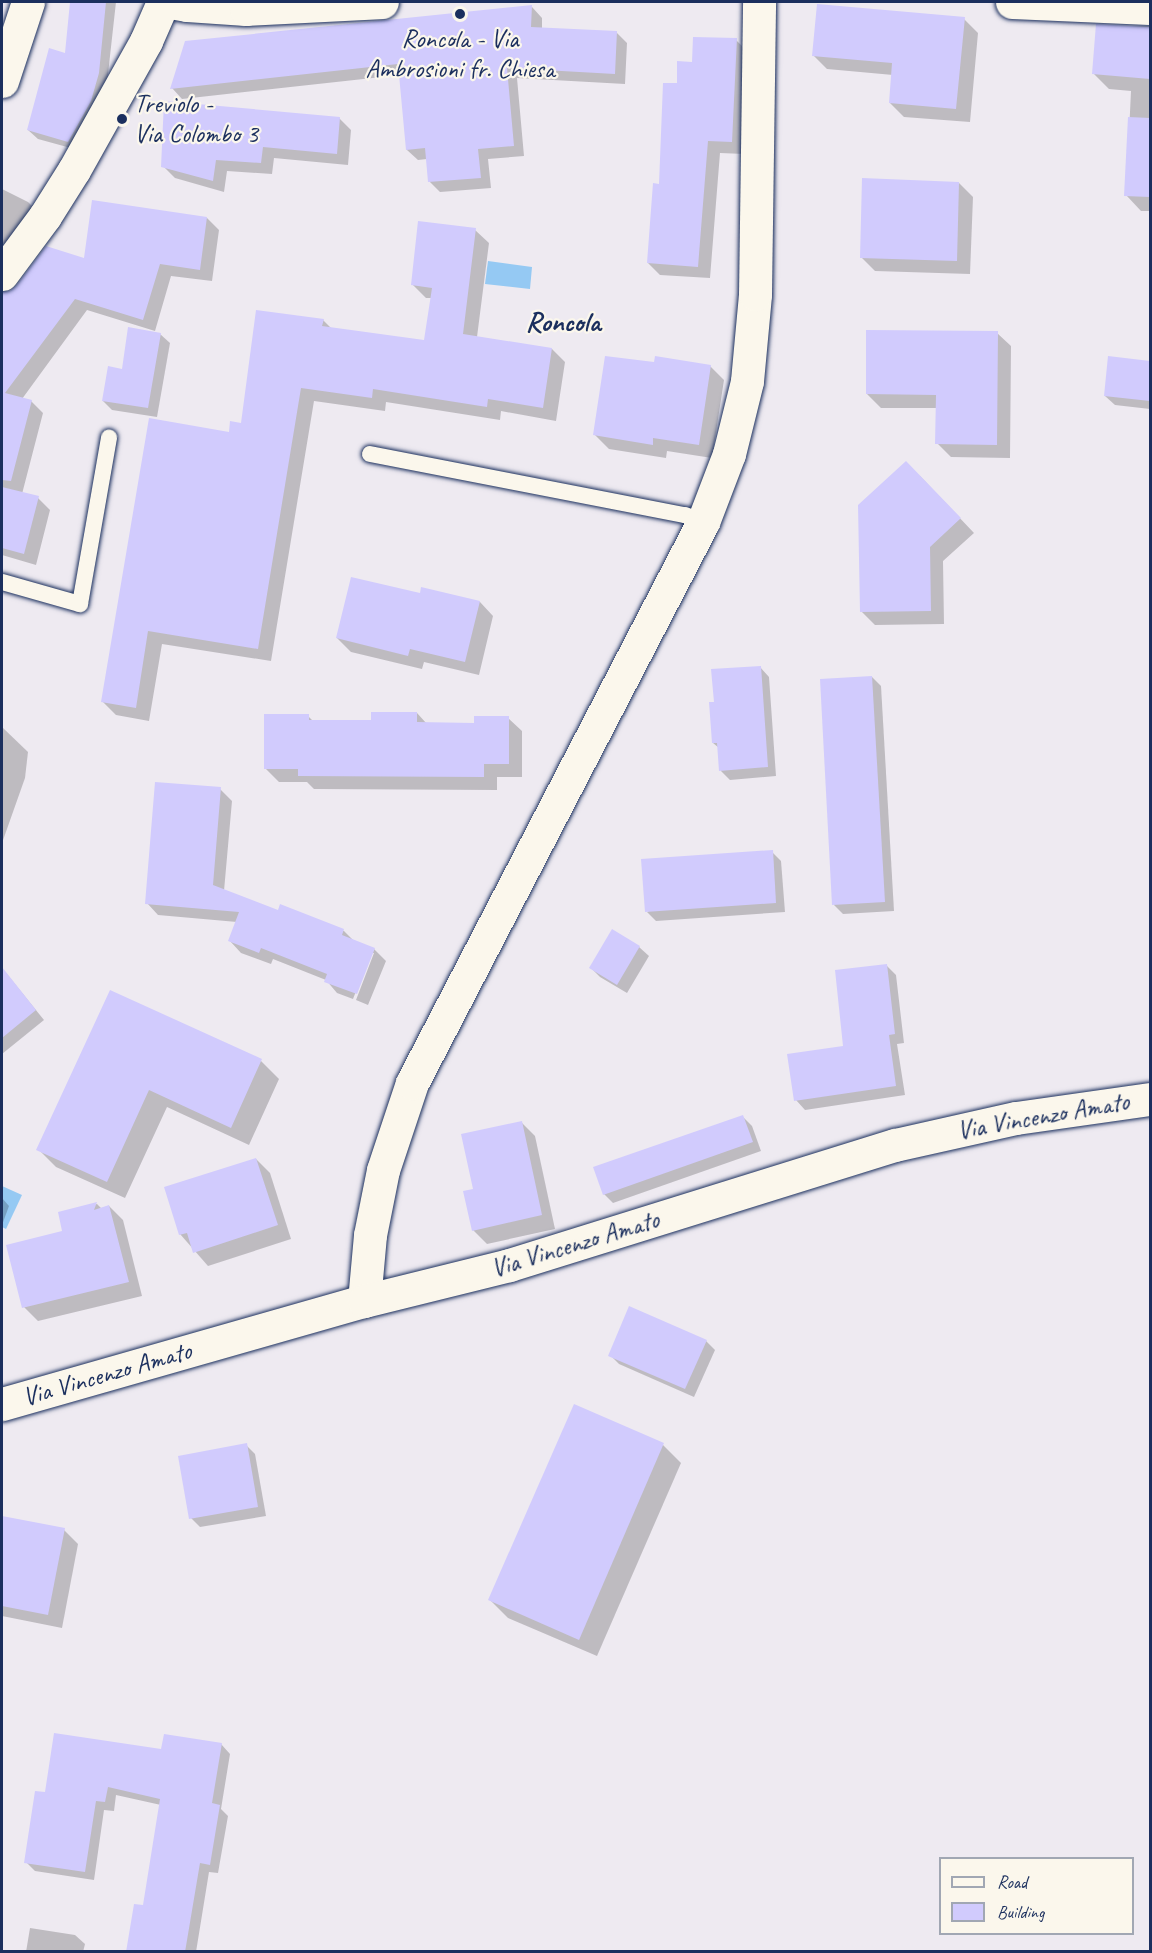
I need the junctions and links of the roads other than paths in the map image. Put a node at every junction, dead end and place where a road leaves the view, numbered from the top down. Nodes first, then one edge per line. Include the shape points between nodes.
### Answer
1 (28, 2) edge
2 (163, 2) edge
3 (170, 2) edge
4 (382, 2) edge
5 (759, 2) edge
6 (1012, 2) edge
7 (1150, 8) edge
8 (2, 81) edge
9 (2, 274) edge
10 (109, 436) dead end
11 (370, 454) dead end
12 (704, 522) junction
13 (2, 582) edge
14 (1150, 1099) edge
15 (364, 1301) junction
16 (2, 1404) edge

1 - 8 street
2 - 9 street via 146,41 61,191
3 - 4 street via 246,9
5 - 12 street via 756,262 749,361 739,419
6 - 7 street
10 - 13 lane via 80,604
11 - 12 lane via 685,515
12 - 15 street via 412,1083 383,1170 369,1241
14 - 15 street, Via Vincenzo Amato via 1027,1116 926,1137 531,1259
15 - 16 street, Via Vincenzo Amato

